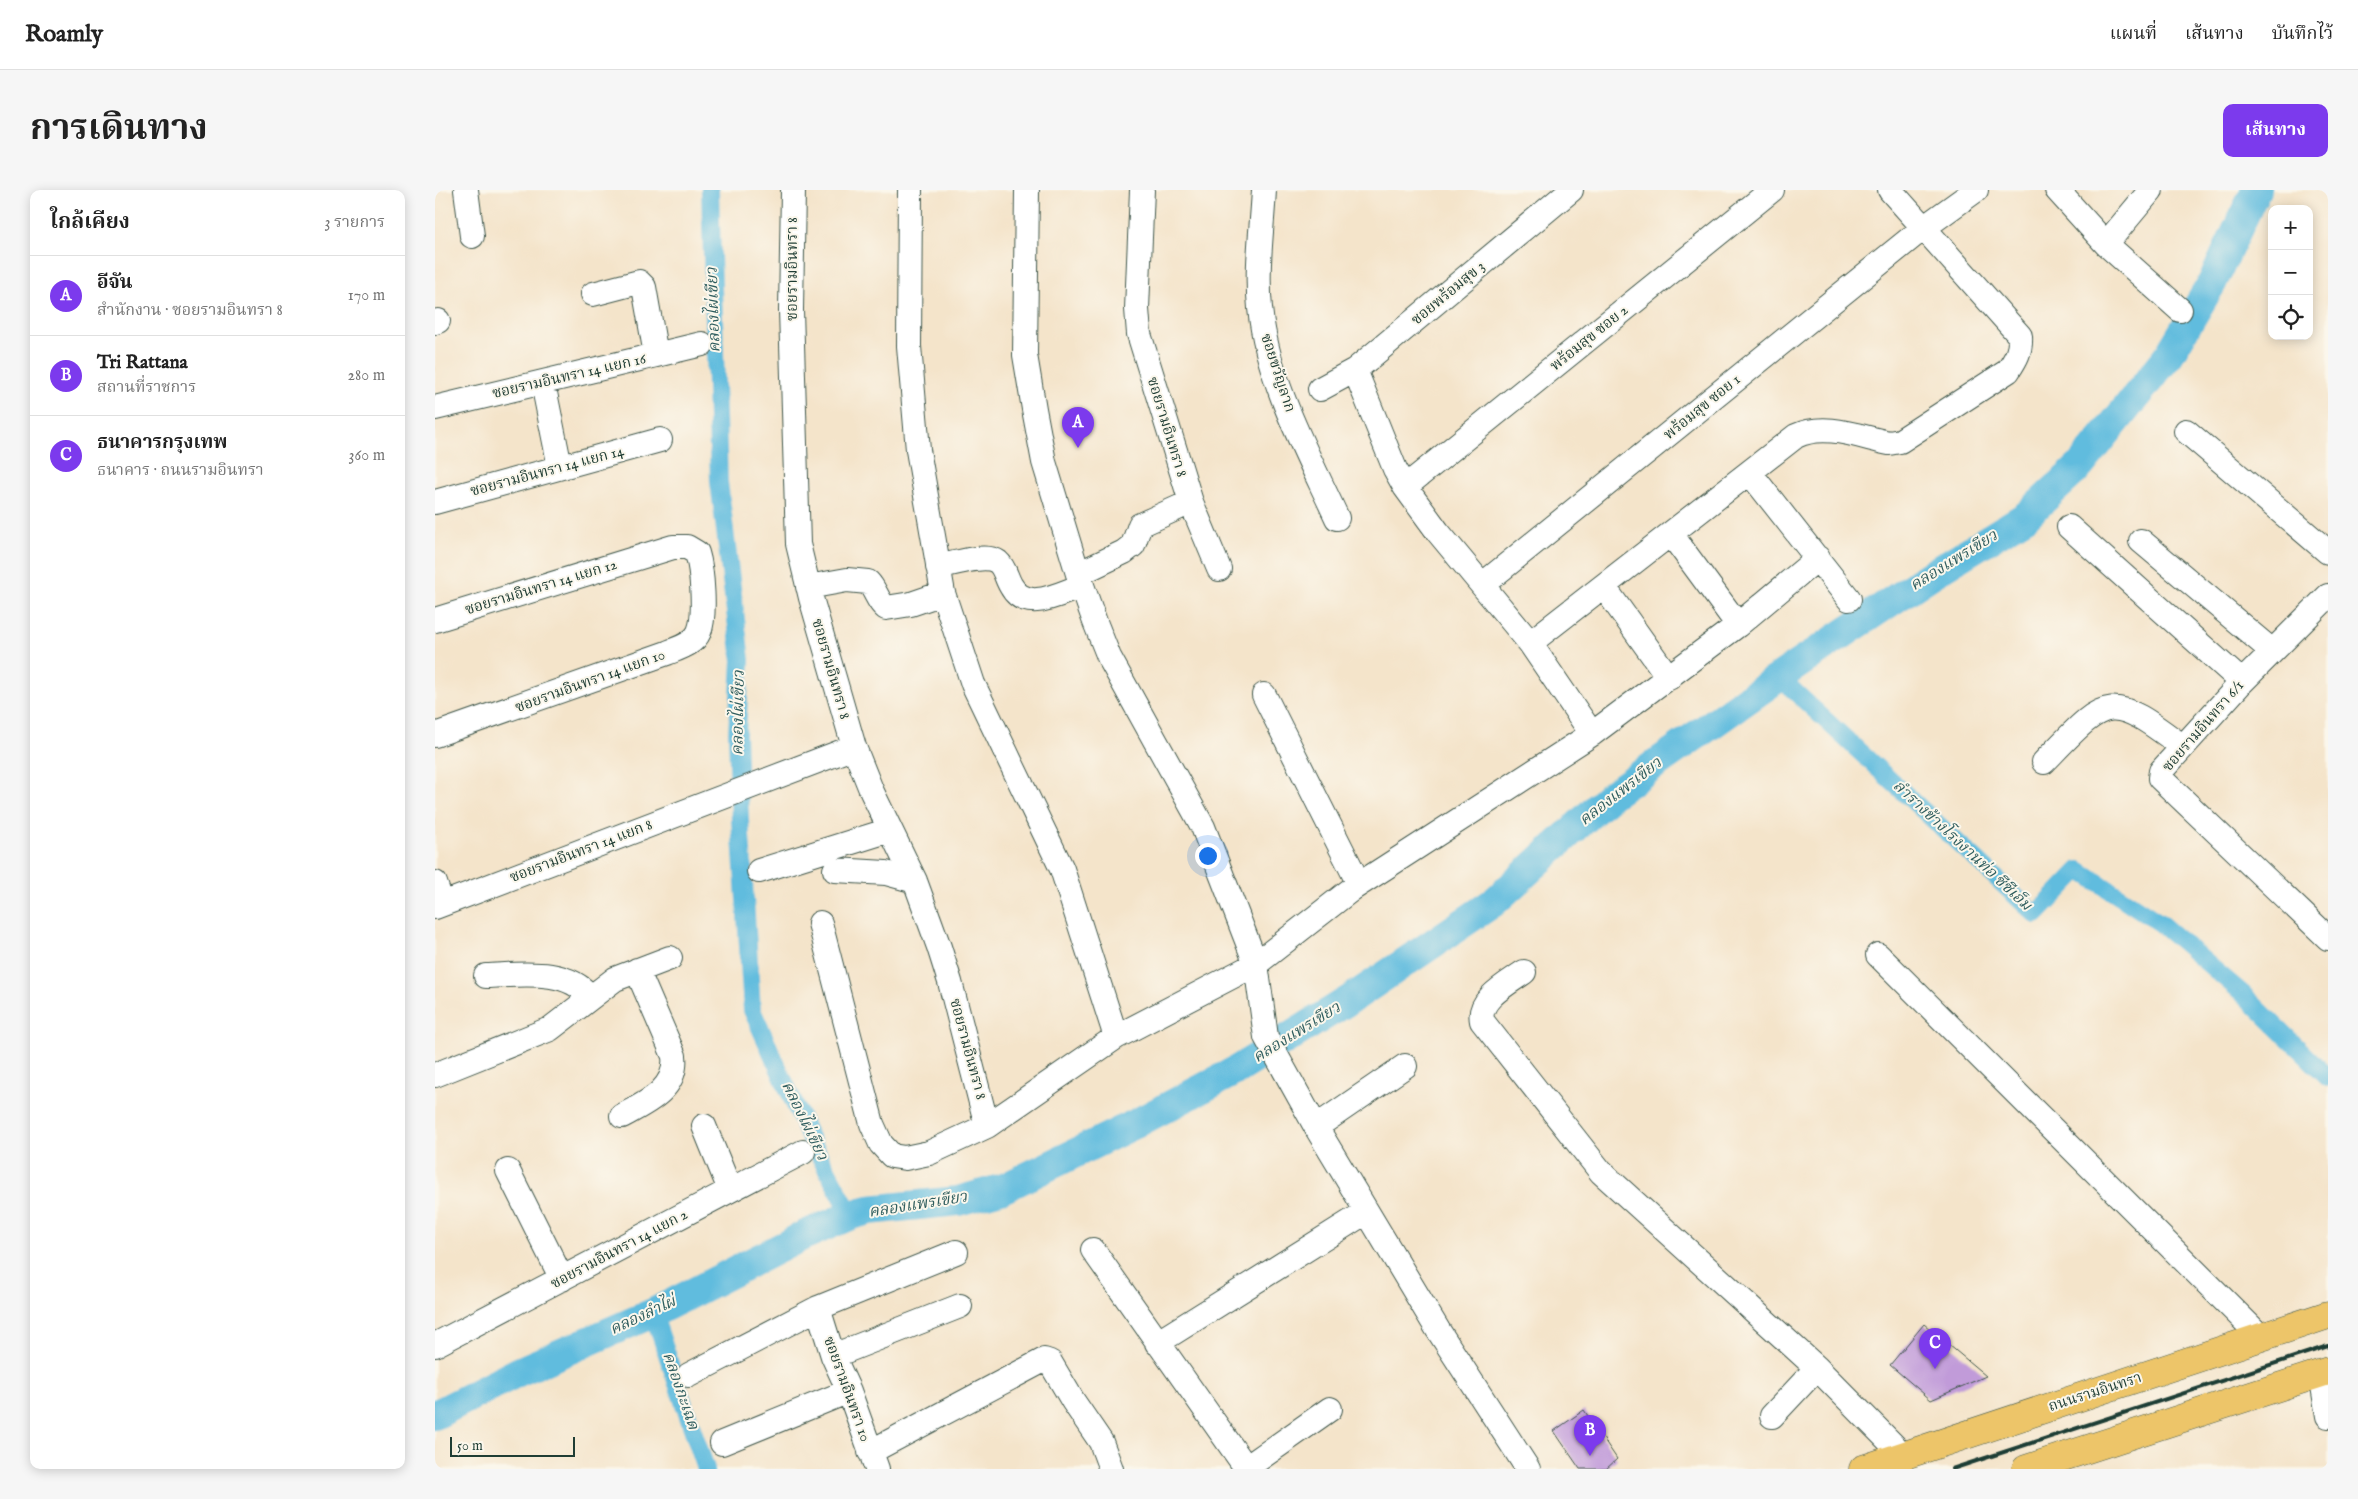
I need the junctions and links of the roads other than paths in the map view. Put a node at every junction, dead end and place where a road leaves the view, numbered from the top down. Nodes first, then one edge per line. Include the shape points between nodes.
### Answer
1 (466, 190) edge
2 (793, 190) edge
3 (910, 190) edge
4 (1027, 190) edge
5 (1142, 190) edge
6 (1264, 190) edge
7 (1571, 190) edge
8 (1773, 190) edge
9 (1890, 190) edge
10 (1976, 190) edge
11 (2057, 190) edge
12 (2151, 190) edge
13 (1923, 229) junction
14 (472, 236) dead end
15 (2105, 244) junction
16 (593, 294) dead end
17 (2179, 310) dead end
18 (702, 344) dead end
19 (656, 355) junction
20 (1355, 370) junction
21 (543, 383) junction
22 (1320, 389) dead end
23 (435, 408) edge
24 (2186, 431) dead end
25 (660, 440) dead end
26 (560, 467) junction
27 (1750, 473) junction
28 (1405, 487) junction
29 (435, 502) edge
30 (1191, 502) junction
31 (1337, 518) dead end
32 (2069, 526) dead end
33 (1671, 534) junction
34 (2141, 541) dead end
35 (2328, 552) edge
36 (1819, 558) junction
37 (938, 567) junction
38 (1219, 569) dead end
39 (1080, 580) junction
40 (1482, 585) junction
41 (808, 587) junction
42 (1603, 587) junction
43 (701, 589) joint
44 (943, 593) junction
45 (2328, 596) edge
46 (1849, 599) dead end
47 (435, 620) edge
48 (1738, 625) junction
49 (1530, 643) junction
50 (2272, 651) junction
51 (1669, 678) junction
52 (2242, 682) junction
53 (1264, 695) dead end
54 (1592, 734) junction
55 (435, 735) edge
56 (2183, 746) junction
57 (854, 747) junction
58 (2044, 762) dead end
59 (891, 830) junction
60 (835, 870) dead end
61 (759, 872) dead end
62 (915, 881) junction
63 (1359, 884) junction
64 (437, 898) edge
65 (820, 923) dead end
66 (2328, 938) edge
67 (1878, 955) dead end
68 (669, 958) dead end
69 (1256, 964) junction
70 (637, 970) junction
71 (1524, 972) dead end
72 (486, 976) dead end
73 (590, 997) junction
74 (1116, 1037) junction
75 (1405, 1066) dead end
76 (435, 1075) edge
77 (622, 1116) dead end
78 (703, 1126) dead end
79 (987, 1126) junction
80 (1316, 1127) junction
81 (803, 1152) dead end
82 (508, 1171) dead end
83 (730, 1190) junction
84 (1366, 1212) junction
85 (1093, 1250) dead end
86 (957, 1252) dead end
87 (562, 1279) junction
88 (959, 1306) dead end
89 (818, 1308) junction
90 (2328, 1315) edge
91 (2261, 1337) junction
92 (1157, 1343) junction
93 (435, 1345) edge
94 (833, 1356) junction
95 (1817, 1368) junction
96 (2325, 1373) edge
97 (689, 1375) dead end
98 (849, 1391) junction
99 (2327, 1408) edge
100 (1330, 1409) dead end
101 (1772, 1416) dead end
102 (722, 1443) dead end
103 (1903, 1455) junction
104 (874, 1460) edge
105 (2032, 1468) edge
106 (1111, 1469) edge
107 (1246, 1469) edge
108 (1528, 1469) edge
109 (1863, 1469) edge

1 - 14 street
2 - 41 street, ซอยรามอินทรา 8 via 791,310 798,535
3 - 37 street via 909,346 918,450
4 - 39 street via 1025,355 1045,462
5 - 30 street, ซอยรามอินทรา 8 via 1137,309 1139,334
6 - 31 street, ซอยขวัญลาก via 1258,279 1265,343 1302,442
7 - 20 street, ซอยพร้อมสุข 3
8 - 28 street, พร้อมสุข ซอย 2
9 - 13 street
10 - 13 street, พร้อมสุข ซอย 1
11 - 15 street
12 - 15 street
13 - 27 street via 2020,336 2017,358 2008,371 1900,441 1889,443 1823,429 1808,430
13 - 40 street, พร้อมสุข ซอย 1
15 - 17 street
16 - 19 street via 639,282 644,287
18 - 19 street, ซอยรามอินทรา 14 แยก 16
19 - 21 street, ซอยรามอินทรา 14 แยก 16
20 - 22 street, ซอยพร้อมสุข 3
20 - 28 street
21 - 23 street, ซอยรามอินทรา 14 แยก 16
21 - 26 street
24 - 35 street
25 - 26 street, ซอยรามอินทรา 14 แยก 14
26 - 29 street, ซอยรามอินทรา 14 แยก 14
27 - 33 street
27 - 36 street
28 - 40 street
30 - 38 street, ซอยรามอินทรา 8
30 - 39 street via 1140,525 1133,545
32 - 52 street
33 - 42 street
33 - 48 street
34 - 50 street
36 - 46 street
36 - 48 street
37 - 39 street via 988,558 998,562 1011,587 1023,600 1036,602
37 - 44 street
39 - 69 street via 1109,657 1203,827
40 - 49 street
41 - 44 street via 847,580 868,582 886,608
41 - 57 street, ซอยรามอินทรา 8
42 - 49 street
42 - 51 street
43 - 47 street, ซอยรามอินทรา 14 แยก 12 via 697,553 687,547 673,547
43 - 55 street, ซอยรามอินทรา 14 แยก 10 via 699,632 689,644
44 - 74 street via 973,684 1062,869
45 - 50 street, ซอยรามอินทรา 6/1
48 - 51 street
49 - 54 street
50 - 52 street, ซอยรามอินทรา 6/1
51 - 54 street
52 - 56 street, ซอยรามอินทรา 6/1
53 - 63 street
54 - 63 street
56 - 58 street via 2135,712 2107,708 2085,719
56 - 66 street, ซอยรามอินทรา 6/1 via 2161,771 2163,782
57 - 59 street, ซอยรามอินทรา 8
57 - 64 street, ซอยรามอินทรา 14 แยก 8 via 752,787
59 - 61 street
59 - 62 street, ซอยรามอินทรา 8
60 - 62 street via 885,873
62 - 79 street, ซอยรามอินทรา 8 via 950,982
63 - 69 street
65 - 79 street via 872,1124 881,1144 893,1156 905,1158 929,1153
67 - 91 street
68 - 70 street
69 - 74 street
69 - 80 street via 1266,1037
70 - 73 street via 615,979
70 - 77 street via 674,1056 675,1066 672,1076 652,1100
71 - 95 street via 1484,1003 1483,1020 1601,1172
72 - 73 street via 526,974 562,977 582,986
73 - 76 street via 550,1029
74 - 79 street
75 - 80 street
78 - 83 street
80 - 84 street
81 - 83 street, ซอยรามอินทรา 14 แยก 2
82 - 87 street
83 - 87 street, ซอยรามอินทรา 14 แยก 2
84 - 92 street
84 - 108 street
85 - 92 street
86 - 89 street
87 - 93 street, ซอยรามอินทรา 14 แยก 2
88 - 94 street
89 - 94 street, ซอยรามอินทรา 10
89 - 97 street
90 - 91 main road, ถนนรามอินทรา
91 - 103 main road, ถนนรามอินทรา
92 - 107 street
94 - 98 street, ซอยรามอินทรา 10
95 - 101 street
95 - 103 street
96 - 99 street
96 - 105 main road
98 - 102 street
98 - 104 street, ซอยรามอินทรา 10
100 - 107 street
103 - 109 main road, ถนนรามอินทรา
104 - 106 street via 1044,1360 1050,1362 1101,1442

